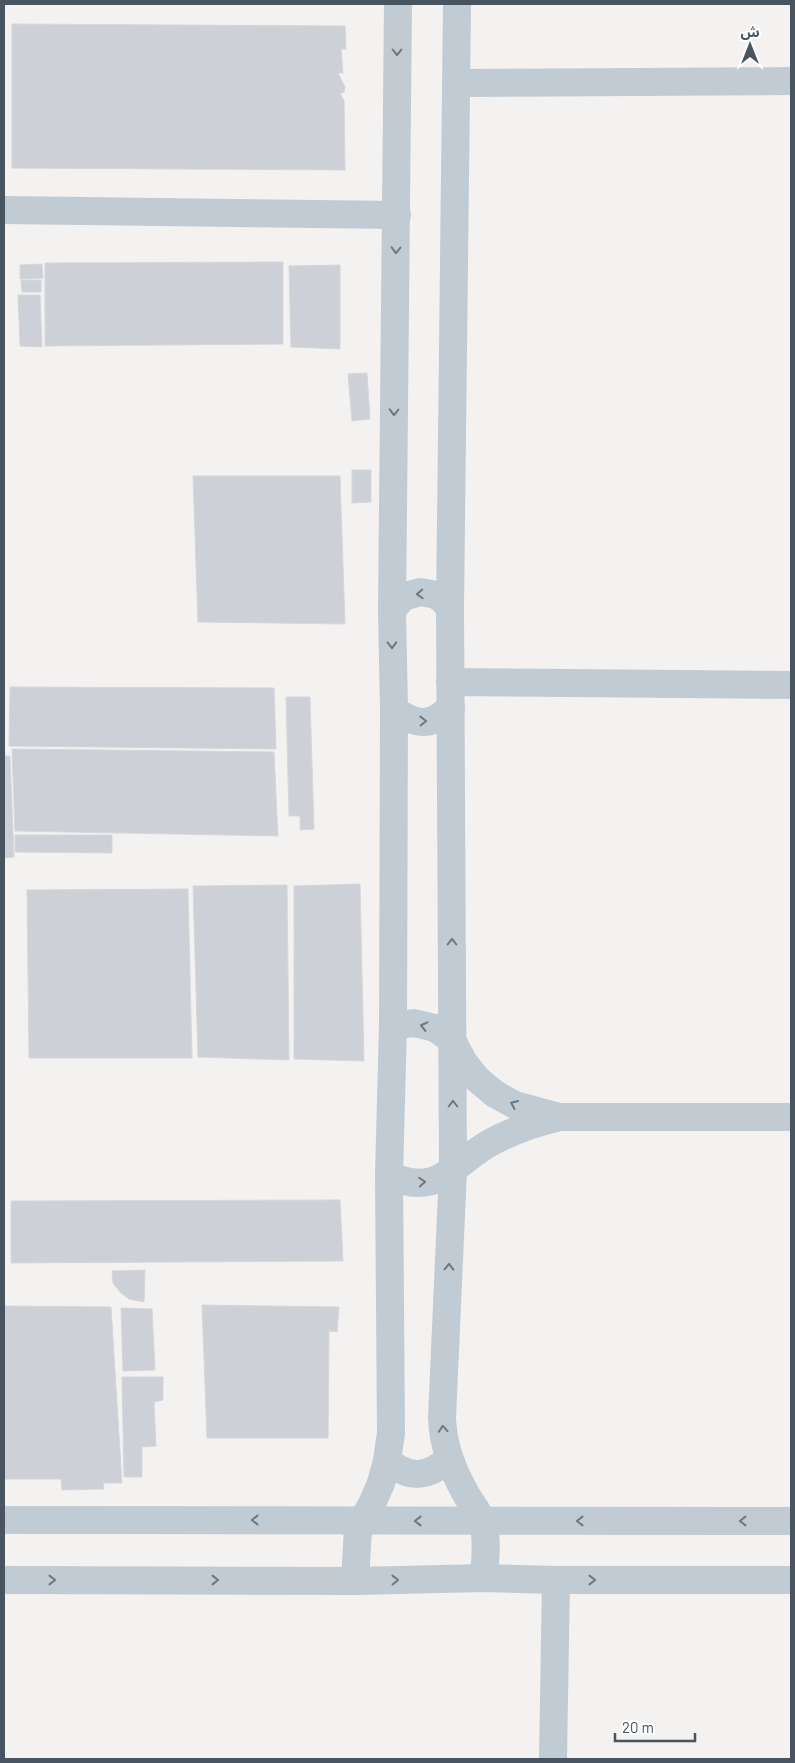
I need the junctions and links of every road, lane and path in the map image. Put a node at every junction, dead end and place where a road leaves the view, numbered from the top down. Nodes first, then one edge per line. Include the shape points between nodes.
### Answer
1 (398, 4) edge
2 (457, 4) edge
3 (791, 81) edge
4 (457, 83) junction
5 (4, 210) edge
6 (397, 215) junction
7 (450, 607) junction
8 (392, 610) junction
9 (791, 685) edge
10 (451, 695) junction
11 (394, 710) junction
12 (392, 1026) junction
13 (452, 1040) junction
14 (560, 1118) junction
15 (791, 1118) edge
16 (453, 1170) junction
17 (389, 1175) junction
18 (448, 1459) junction
19 (387, 1462) junction
20 (4, 1520) edge
21 (361, 1520) junction
22 (482, 1521) junction
23 (791, 1522) edge
24 (484, 1578) junction
25 (4, 1580) edge
26 (556, 1580) junction
27 (791, 1580) edge
28 (355, 1581) junction
29 (553, 1759) edge

1 -> 6 street
2 - 4 street
3 - 4 street
4 - 7 street
5 - 6 street
6 -> 8 street
7 -> 8 street via 437,595 420,592 403,596
7 - 10 street
8 -> 11 street
9 - 10 street
11 -> 10 street via 408,720 425,722 441,718
13 -> 10 street
11 - 12 street
13 -> 12 street via 435,1028 414,1023
12 - 17 street
14 -> 13 street via 515,1105 495,1094 463,1061
16 -> 13 street
14 - 15 street
14 - 16 street via 503,1136
17 -> 16 street via 401,1181 428,1182
18 -> 16 street via 442,1418
17 - 19 street via 391,1433
18 - 19 street via 438,1468 412,1474
18 - 22 street
19 - 21 street via 372,1504
21 -> 20 street
22 -> 21 street
21 - 28 street
23 -> 22 street
22 - 24 street
24 - 26 street
28 -> 24 street
25 -> 28 street
26 -> 27 street
26 - 29 street

